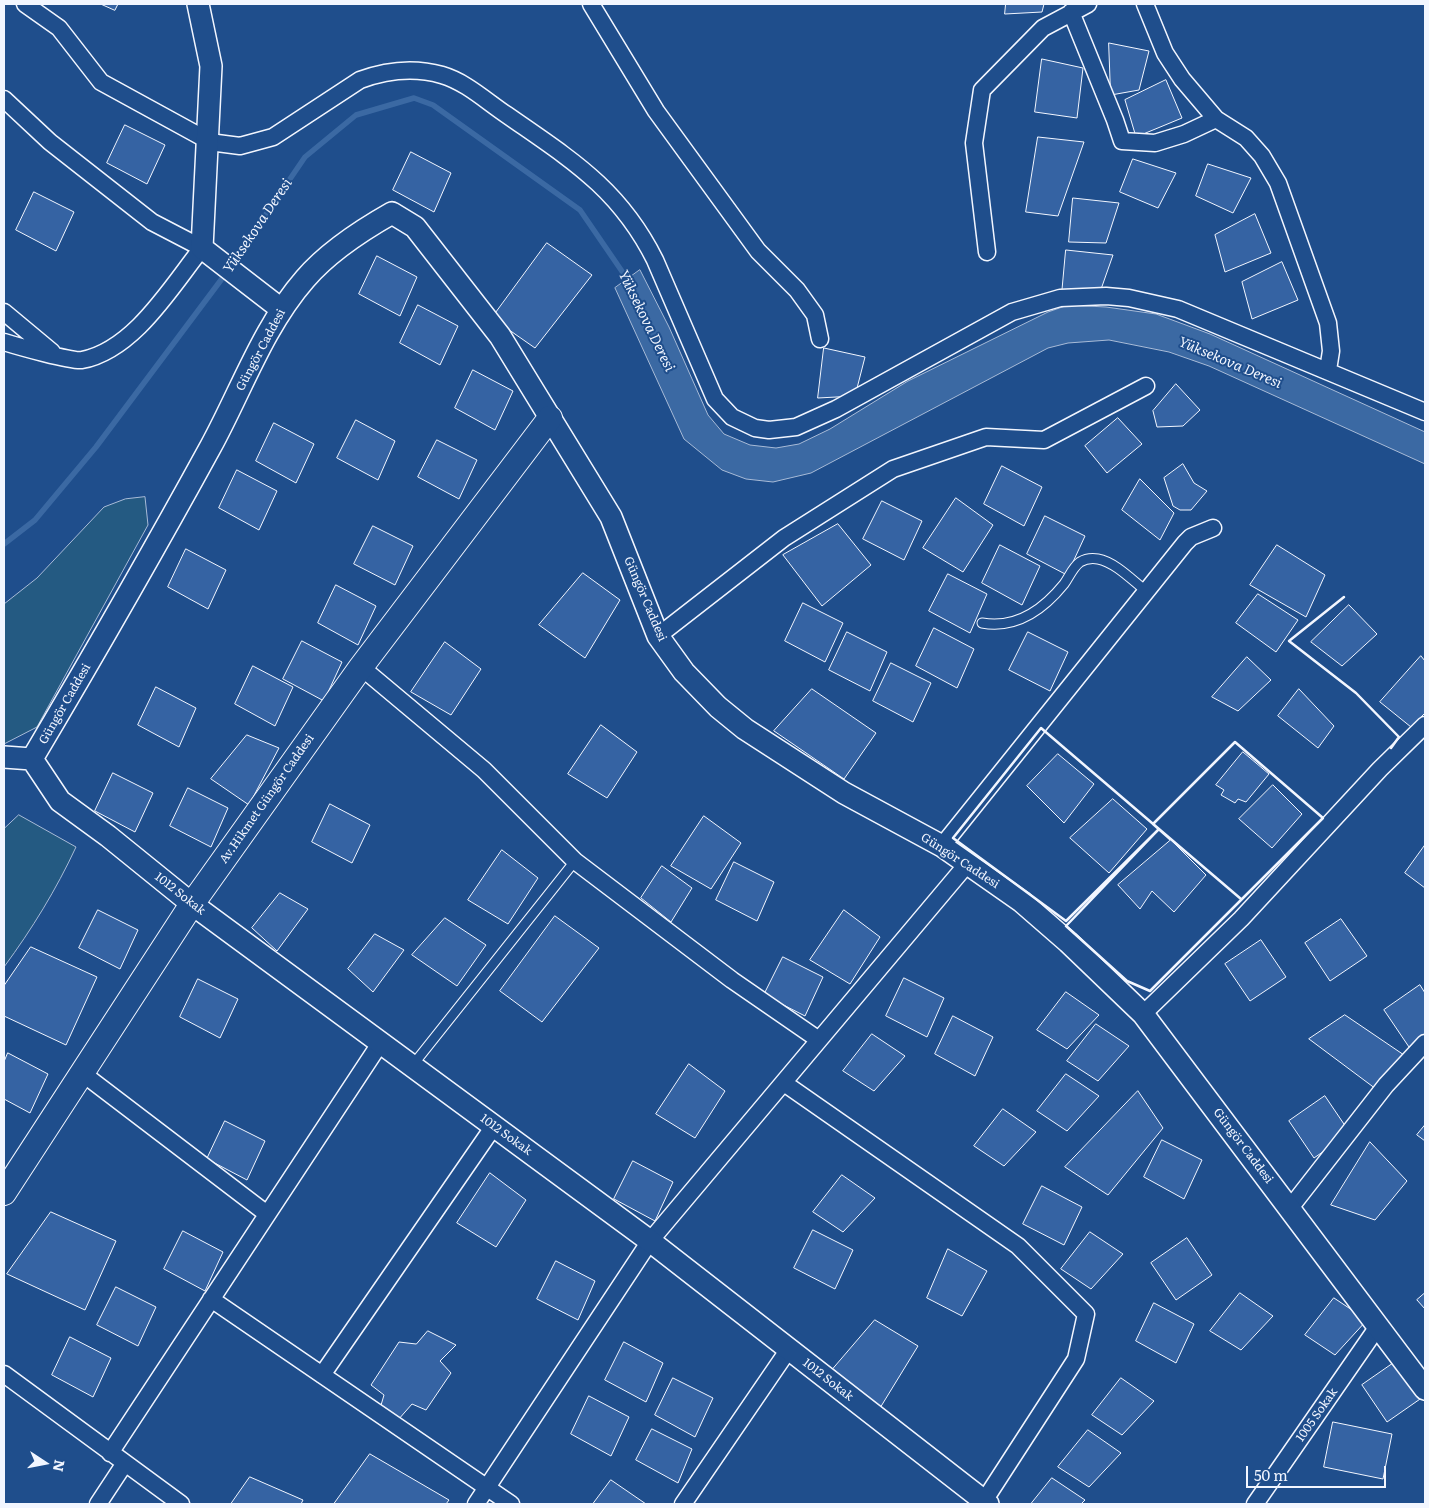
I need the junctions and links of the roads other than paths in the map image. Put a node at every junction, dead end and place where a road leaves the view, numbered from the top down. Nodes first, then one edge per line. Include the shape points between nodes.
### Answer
1 (25, 4) edge
2 (198, 4) edge
3 (591, 4) edge
4 (1088, 4) edge
5 (1145, 4) edge
6 (1071, 12) junction
7 (4, 99) edge
8 (1216, 119) junction
9 (207, 140) junction
10 (202, 248) junction
11 (987, 252) dead end
12 (281, 309) junction
13 (4, 312) edge
14 (820, 339) dead end
15 (4, 342) edge
16 (56, 355) junction
17 (1328, 370) junction
18 (1146, 386) dead end
19 (1425, 412) edge
20 (550, 418) junction
21 (1213, 528) dead end
22 (1146, 591) junction
23 (982, 623) dead end
24 (658, 636) junction
25 (361, 667) junction
26 (1425, 725) edge
27 (4, 757) edge
28 (32, 759) junction
29 (942, 846) junction
30 (575, 861) junction
31 (968, 863) junction
32 (192, 904) junction
33 (1143, 1014) junction
34 (819, 1040) junction
35 (381, 1042) junction
36 (1425, 1043) edge
37 (412, 1066) junction
38 (82, 1073) junction
39 (784, 1083) junction
40 (494, 1126) junction
41 (4, 1193) edge
42 (1290, 1208) junction
43 (267, 1214) junction
44 (650, 1241) junction
45 (211, 1299) junction
46 (1379, 1325) junction
47 (789, 1349) junction
48 (4, 1374) edge
49 (322, 1375) junction
50 (1425, 1390) edge
51 (110, 1453) junction
52 (125, 1463) junction
53 (487, 1487) junction
54 (986, 1503) edge
55 (98, 1504) edge
56 (181, 1504) edge
57 (476, 1504) edge
58 (511, 1504) edge
59 (683, 1504) edge
60 (1255, 1504) edge

1 - 9 street via 59,28 101,82
2 - 9 street via 211,66
3 - 14 street via 656,111 758,251 797,290 815,315
4 - 6 street
5 - 8 street via 1165,53 1182,80
6 - 8 street via 1122,141 1155,143
6 - 11 street via 1044,28 982,90 974,144
7 - 10 street via 50,142 152,222
8 - 17 street via 1246,138 1262,156 1278,183 1328,323 1331,351
9 - 10 street
9 - 17 street via 240,146 262,142 360,80 375,74 425,71 460,82 573,161 621,205 655,260 715,399 732,417 755,428 776,430 796,427 836,409 998,318 1060,298 1129,298 1178,309
10 - 12 street
10 - 16 street via 134,333 108,350 80,360
12 - 20 street, Güngör Caddesi via 306,277 359,232 392,212 415,227 500,336
12 - 28 street, Güngör Caddesi via 207,454
13 - 16 street
15 - 16 street
17 - 19 street
18 - 24 street via 1044,440 986,437 893,470 784,538
20 - 24 street, Güngör Caddesi via 611,517
20 - 25 main road, Av.Hikmet Güngör Caddesi
21 - 22 street via 1191,537
22 - 23 lane via 1107,562 1085,560 1078,563 1054,596 1031,615 1010,624
22 - 29 street
24 - 29 street, Güngör Caddesi via 684,672 745,730 844,793
25 - 30 street via 484,770
25 - 32 main road, Av.Hikmet Güngör Caddesi
26 - 33 street via 1241,918
27 - 28 street
28 - 32 street, 1012 Sokak via 60,801
29 - 31 street, Güngör Caddesi
30 - 34 street via 732,980
30 - 37 lane
31 - 33 street, Güngör Caddesi via 1048,925
31 - 34 street
32 - 35 street, 1012 Sokak
32 - 38 main road, Av.Hikmet Güngör Caddesi
33 - 42 street, Güngör Caddesi
34 - 39 street
35 - 37 street, 1012 Sokak
35 - 43 street
36 - 42 street via 1386,1085
37 - 40 street, 1012 Sokak
38 - 41 main road, Av.Hikmet Güngör Caddesi
38 - 43 street
39 - 44 street
39 - 54 street via 1018,1246 1086,1314 1076,1358
40 - 44 street, 1012 Sokak
40 - 49 street
42 - 46 street, Güngör Caddesi
43 - 45 street
44 - 47 street, 1012 Sokak
44 - 53 street
45 - 49 street
45 - 51 street
46 - 50 street, Güngör Caddesi
46 - 60 street, 1005 Sokak
47 - 54 street, 1012 Sokak
47 - 59 street
48 - 51 street
49 - 53 street
51 - 52 street
52 - 55 street
52 - 56 street
53 - 57 street
53 - 58 street

